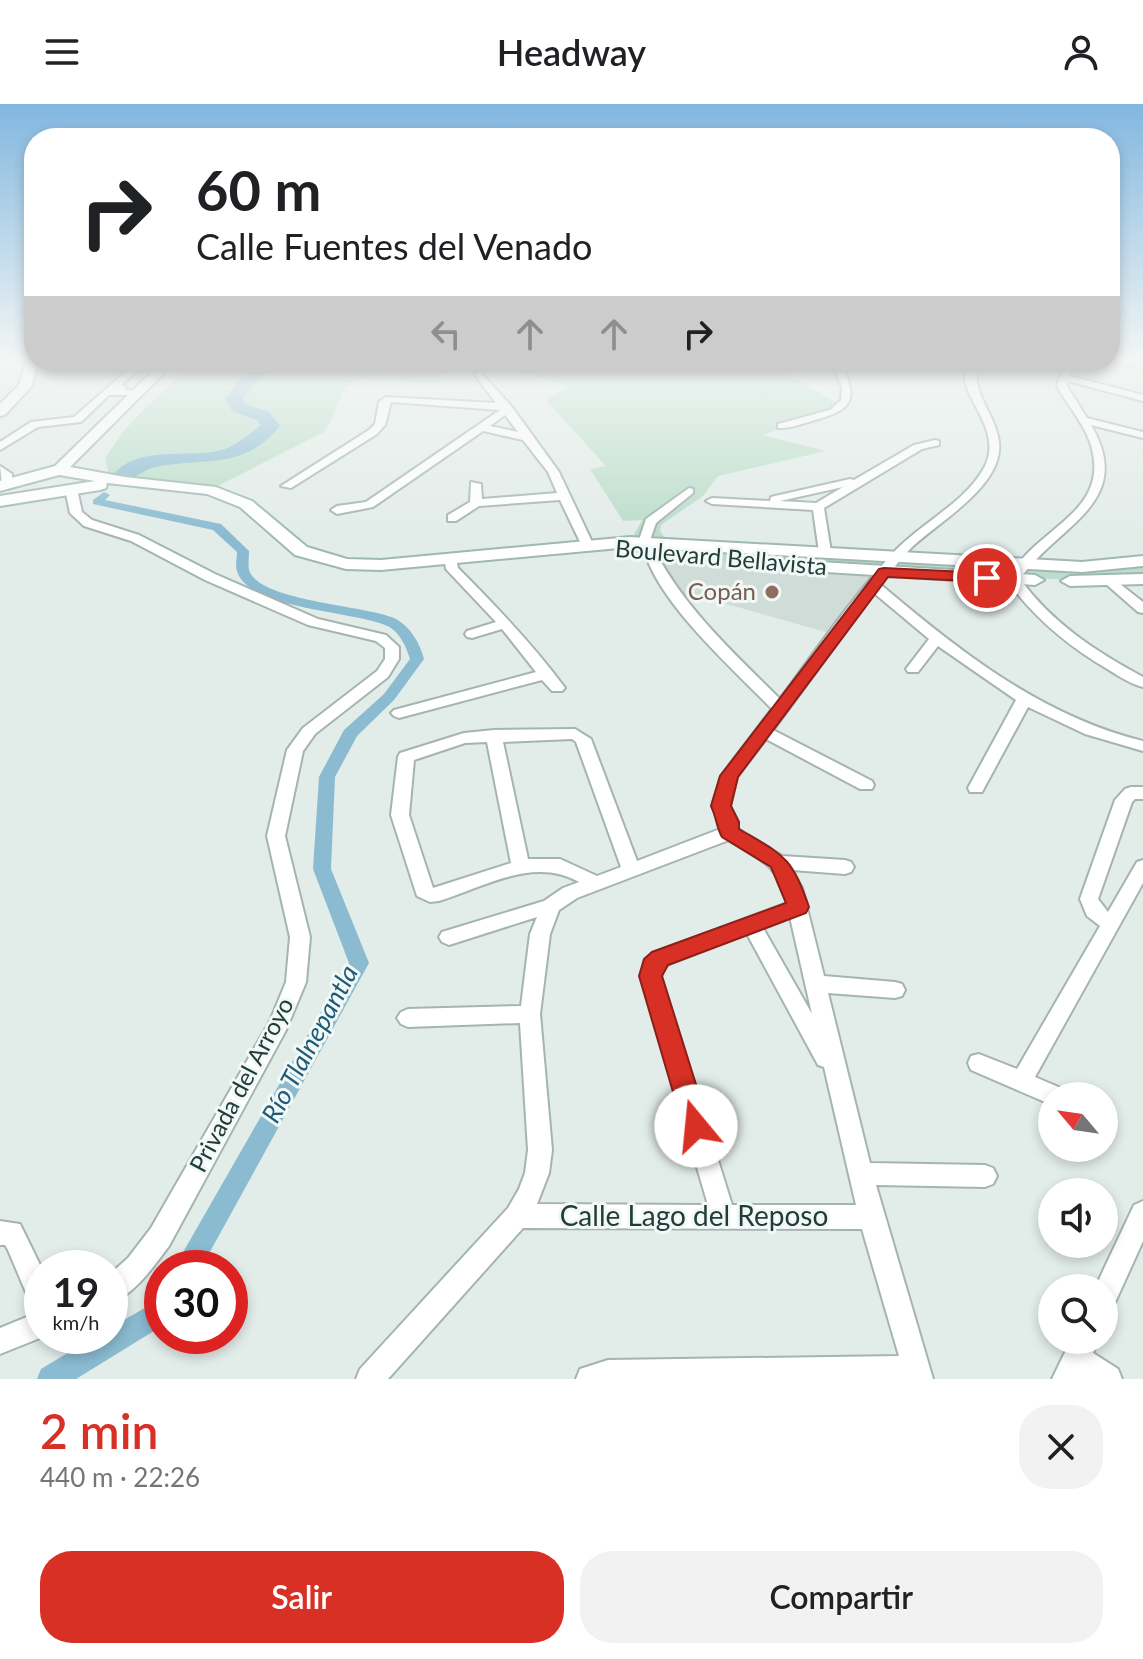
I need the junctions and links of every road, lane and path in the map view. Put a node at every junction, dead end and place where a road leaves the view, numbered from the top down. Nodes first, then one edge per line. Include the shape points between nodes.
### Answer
1 (80, 418) edge
2 (110, 418) edge
3 (381, 418) edge
4 (497, 418) edge
5 (514, 418) edge
6 (814, 418) edge
7 (985, 418) edge
8 (1082, 420) joint
9 (782, 426) dead end
10 (485, 428) junction
11 (1143, 435) edge
12 (529, 438) junction
13 (935, 443) dead end
14 (0, 447) edge
15 (59, 470) junction
16 (870, 477) junction
17 (85, 484) junction
18 (475, 484) dead end
19 (287, 486) dead end
20 (4, 488) edge
21 (689, 491) dead end
22 (564, 496) junction
23 (712, 501) dead end
24 (476, 503) junction
25 (758, 503) junction
26 (818, 507) junction
27 (337, 510) dead end
28 (452, 518) dead end
29 (587, 544) junction
30 (648, 550) junction
31 (825, 552) junction
32 (896, 556) junction
33 (450, 558) junction
34 (1143, 561) edge
35 (1017, 571) junction
36 (879, 579) junction
37 (1143, 579) edge
38 (1111, 581) junction
39 (1143, 609) edge
40 (505, 624) junction
41 (472, 634) dead end
42 (934, 643) junction
43 (913, 669) dead end
44 (546, 674) junction
45 (1143, 683) edge
46 (557, 688) dead end
47 (1024, 700) junction
48 (781, 709) junction
49 (399, 713) dead end
50 (764, 732) junction
51 (494, 735) junction
52 (1143, 746) edge
53 (866, 785) dead end
54 (976, 788) dead end
55 (1143, 793) edge
56 (729, 832) junction
57 (778, 862) junction
58 (845, 867) dead end
59 (1143, 867) edge
60 (521, 868) junction
61 (631, 870) junction
62 (595, 883) junction
63 (551, 906) junction
64 (798, 907) junction
65 (1111, 923) junction
66 (752, 925) junction
67 (449, 937) dead end
68 (815, 984) junction
69 (895, 990) dead end
70 (530, 1014) junction
71 (408, 1018) dead end
72 (979, 1063) dead end
73 (837, 1077) junction
74 (1022, 1080) junction
75 (1038, 1088) edge
76 (861, 1174) junction
77 (985, 1176) dead end
78 (1143, 1213) edge
79 (517, 1216) junction
80 (724, 1217) junction
81 (871, 1217) junction
82 (0, 1233) edge
83 (24, 1258) edge
84 (1115, 1274) edge
85 (128, 1275) edge
86 (24, 1331) edge
87 (0, 1341) edge
88 (1076, 1359) edge
89 (917, 1374) edge
90 (805, 1375) edge
91 (370, 1379) edge
92 (590, 1379) edge
93 (1108, 1379) edge

1 - 14 street via 35,424
2 - 15 street
3 - 19 street via 373,432
4 - 10 street
5 - 12 street
6 - 9 street
7 - 32 street via 994,438 993,461 975,487
8 - 11 street
8 - 35 street via 1097,448 1098,488 1076,520
10 - 12 street
10 - 27 street via 369,505
12 - 22 street
13 - 16 street via 918,447
15 - 17 main road, Boulevard Bellavista
15 - 20 main road via 40,486
16 - 25 street
16 - 26 street
17 - 20 main road, Boulevard Bellavista
17 - 33 main road, Boulevard Bellavista via 210,490 246,504 301,551 346,564
17 - 85 street, Privada del Arroyo via 76,513 88,523 135,538 313,622 381,638 392,647 383,674 309,731 295,750 276,836 300,937 296,982 279,1024 160,1237
18 - 24 street
21 - 30 street via 650,522
22 - 24 street
22 - 29 street
23 - 25 street
24 - 28 street
25 - 26 street
26 - 31 street
29 - 30 main road, Boulevard Bellavista
29 - 33 main road, Boulevard Bellavista
30 - 31 main road, Boulevard Bellavista
30 - 36 main road, Boulevard Bellavista
30 - 48 street via 656,572
31 - 32 main road, Boulevard Bellavista
32 - 35 main road, Boulevard Bellavista
32 - 36 street
33 - 40 street via 452,569
34 - 35 main road, Boulevard Bellavista
35 - 36 main road, Boulevard Bellavista
35 - 38 main road, Boulevard Bellavista
35 - 45 street via 1029,603 1059,631
36 - 42 street
36 - 48 street
37 - 38 main road, Boulevard Bellavista
38 - 39 street
40 - 41 street
40 - 44 street
42 - 43 street
42 - 47 street
44 - 46 street
44 - 49 street
47 - 52 street via 1087,730
47 - 54 street
48 - 50 street
50 - 53 street
50 - 56 street via 722,793
51 - 60 street
51 - 60 street via 464,738 406,757 400,815 424,891 430,895
51 - 61 street via 565,732 583,739
55 - 65 street via 1131,793 1124,800 1089,899 1096,914
56 - 57 street
56 - 61 street
57 - 58 street
57 - 64 street
59 - 65 street
60 - 62 street via 552,864
61 - 62 street
62 - 63 street
63 - 67 street
63 - 70 street via 540,934
64 - 66 street
64 - 68 street
65 - 74 street
66 - 73 street
66 - 80 street via 660,959 651,976
68 - 69 street
68 - 73 street
70 - 71 street
70 - 79 street via 540,1150 537,1173
72 - 74 street
73 - 76 street
74 - 75 street
76 - 77 street
76 - 81 street
78 - 84 street
79 - 80 street, Calle Lago del Reposo
79 - 91 street
80 - 81 street, Calle Lago del Reposo
81 - 89 street
82 - 83 street via 11,1233
86 - 87 street
88 - 93 street
89 - 90 street
90 - 92 street via 608,1374

